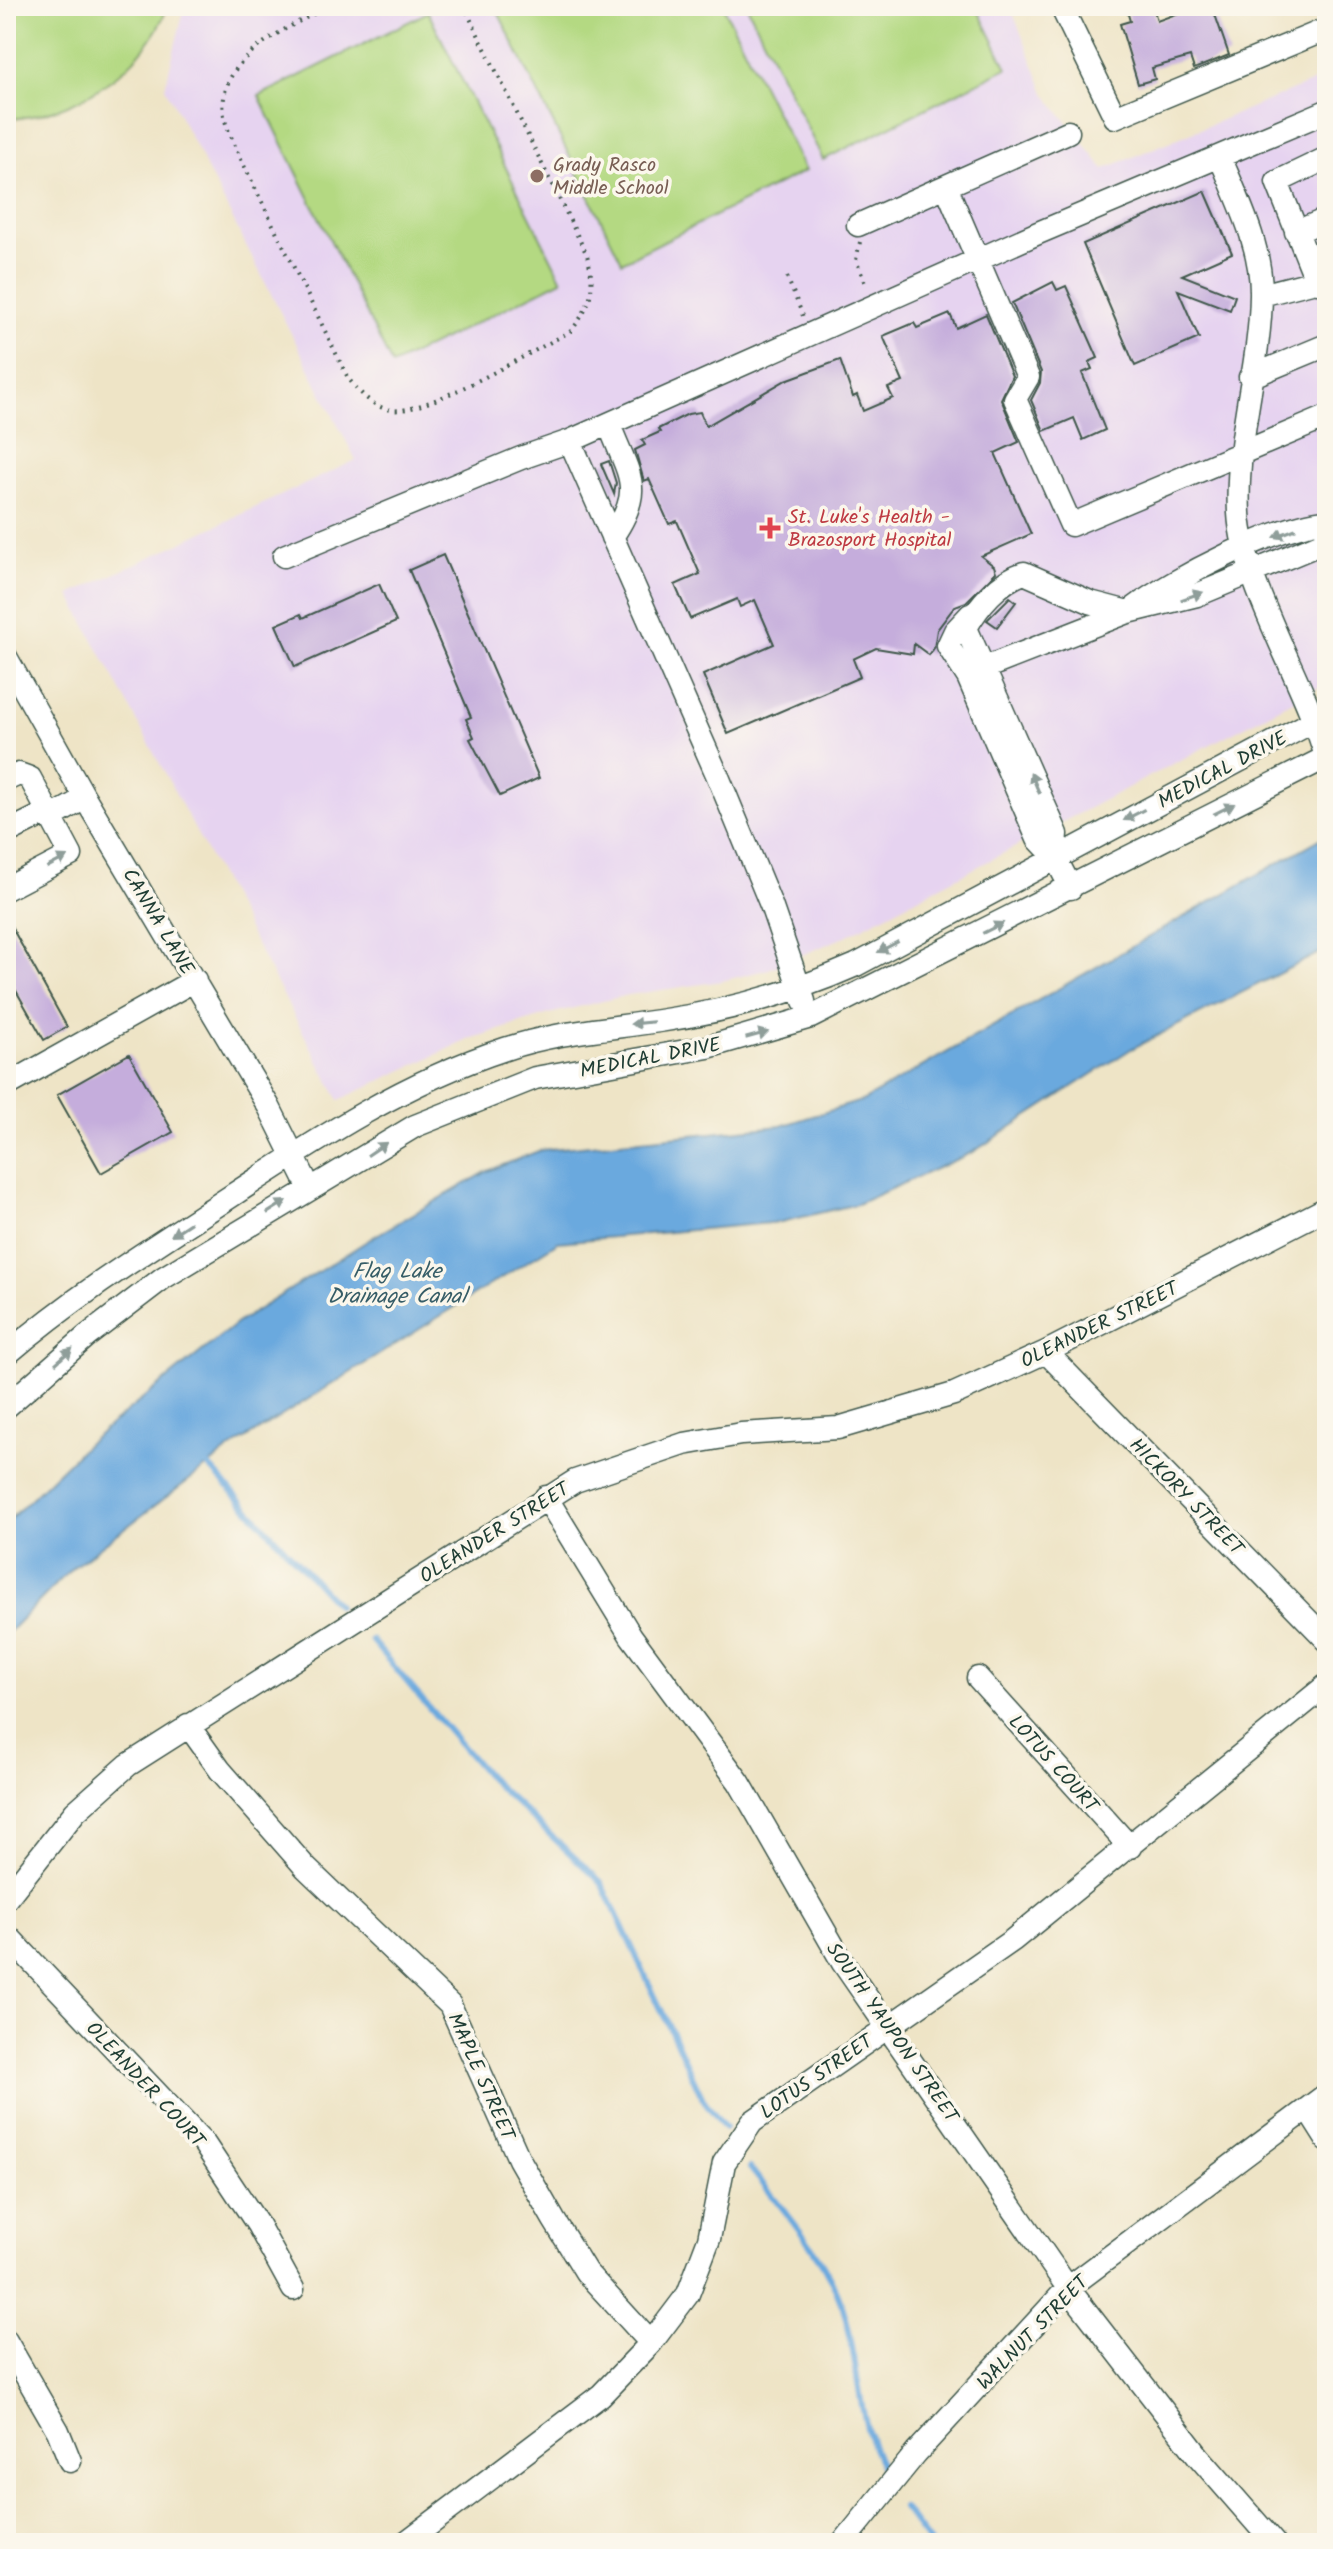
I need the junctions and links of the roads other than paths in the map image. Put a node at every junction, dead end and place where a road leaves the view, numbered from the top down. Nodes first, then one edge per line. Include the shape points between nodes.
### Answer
1 (1061, 6) edge
2 (1327, 29) edge
3 (1327, 111) edge
4 (1068, 132) dead end
5 (1220, 157) junction
6 (1327, 158) edge
7 (946, 186) junction
8 (1327, 219) edge
9 (861, 231) road end
10 (1296, 232) junction
11 (979, 262) junction
12 (1322, 280) edge
13 (1261, 295) junction
14 (1327, 345) edge
15 (1250, 377) junction
16 (1327, 417) edge
17 (609, 424) junction
18 (570, 441) junction
19 (1241, 455) junction
20 (1327, 521) edge
21 (612, 537) junction
22 (1327, 537) edge
23 (1243, 549) junction
24 (284, 556) dead end
25 (1254, 572) junction
26 (1128, 612) junction
27 (6, 657) edge
28 (978, 672) junction
29 (1322, 717) edge
30 (1327, 757) edge
31 (63, 759) junction
32 (30, 778) junction
33 (6, 780) edge
34 (85, 798) junction
35 (52, 817) junction
36 (6, 833) edge
37 (1055, 857) junction
38 (1071, 888) junction
39 (6, 889) edge
40 (195, 980) junction
41 (800, 990) junction
42 (811, 1017) junction
43 (6, 1086) edge
44 (293, 1155) junction
45 (309, 1187) junction
46 (1327, 1208) edge
47 (1046, 1352) junction
48 (6, 1355) edge
49 (6, 1407) edge
50 (546, 1497) junction
51 (1327, 1640) edge
52 (978, 1678) dead end
53 (1327, 1685) edge
54 (188, 1725) junction
55 (1130, 1847) junction
56 (6, 1899) edge
57 (6, 1934) edge
58 (888, 2025) junction
59 (1327, 2094) edge
60 (1308, 2110) junction
61 (1327, 2140) edge
62 (1068, 2288) junction
63 (293, 2289) dead end
64 (6, 2341) edge
65 (651, 2343) junction
66 (70, 2461) dead end
67 (846, 2542) edge
68 (405, 2543) edge
69 (1274, 2543) edge

1 - 2 street via 1115,117
3 - 5 street
4 - 7 street
5 - 11 street
5 - 13 street via 1257,252
6 - 10 street via 1277,182
7 - 9 street
7 - 11 street
8 - 10 street
10 - 12 street
11 - 17 street
11 - 19 street via 1028,377 1015,399 1071,525
12 - 13 street
13 - 15 street
14 - 15 street
15 - 19 street
16 - 19 street
17 - 18 street
17 - 21 street via 633,497
18 - 21 street
18 - 24 street
19 - 23 street
20 -> 23 street
21 - 41 street via 748,850
22 - 25 street
23 - 25 street
23 - 26 street via 1157,591
26 -> 25 street via 1163,606
25 - 29 street
26 - 28 street
26 - 28 street via 1024,573 976,608 948,646
27 - 31 street, CANNA LANE
28 - 37 street via 1038,839
29 - 30 street
29 -> 37 street, MEDICAL DRIVE
38 -> 30 street, MEDICAL DRIVE
31 - 32 street
31 - 34 street, CANNA LANE
32 - 33 street via 19,774
32 - 35 street
34 - 35 street
34 - 40 street, CANNA LANE
35 - 36 street via 42,815
39 -> 35 street via 71,855
37 - 38 street
37 -> 41 street, MEDICAL DRIVE
42 -> 38 street, MEDICAL DRIVE
40 - 43 street
40 - 44 street, CANNA LANE
41 - 42 street
41 -> 44 street, MEDICAL DRIVE via 659,1021 573,1031 506,1049 397,1094
45 -> 42 street, MEDICAL DRIVE via 415,1126 535,1078 708,1047
44 - 45 street, CANNA LANE
44 -> 48 street, MEDICAL DRIVE via 103,1280
49 -> 45 street, MEDICAL DRIVE via 163,1278
46 - 47 street, OLEANDER STREET
47 - 50 street, OLEANDER STREET via 954,1394 888,1416 838,1428 741,1434 684,1444 575,1481
47 - 51 street, HICKORY STREET
50 - 54 street, OLEANDER STREET
50 - 58 street, SOUTH YAUPON STREET via 631,1636 739,1782 843,1963
52 - 55 street, LOTUS COURT
53 - 55 street, LOTUS STREET
54 - 56 street, OLEANDER STREET via 128,1765 84,1804
54 - 65 street, MAPLE STREET via 306,1868 450,2005 519,2159 554,2220 586,2272
55 - 58 street, LOTUS STREET via 1013,1940
57 - 63 street, OLEANDER COURT via 203,2142
58 - 62 street, SOUTH YAUPON STREET
58 - 65 street, LOTUS STREET via 752,2122 742,2135 724,2163 709,2239 688,2294
59 - 60 street, WALNUT STREET
60 - 61 street
60 - 62 street, WALNUT STREET
62 - 67 street, WALNUT STREET via 916,2453
62 - 69 street, SOUTH YAUPON STREET via 1199,2457
64 - 66 street
65 - 68 street, LOTUS STREET via 601,2395

